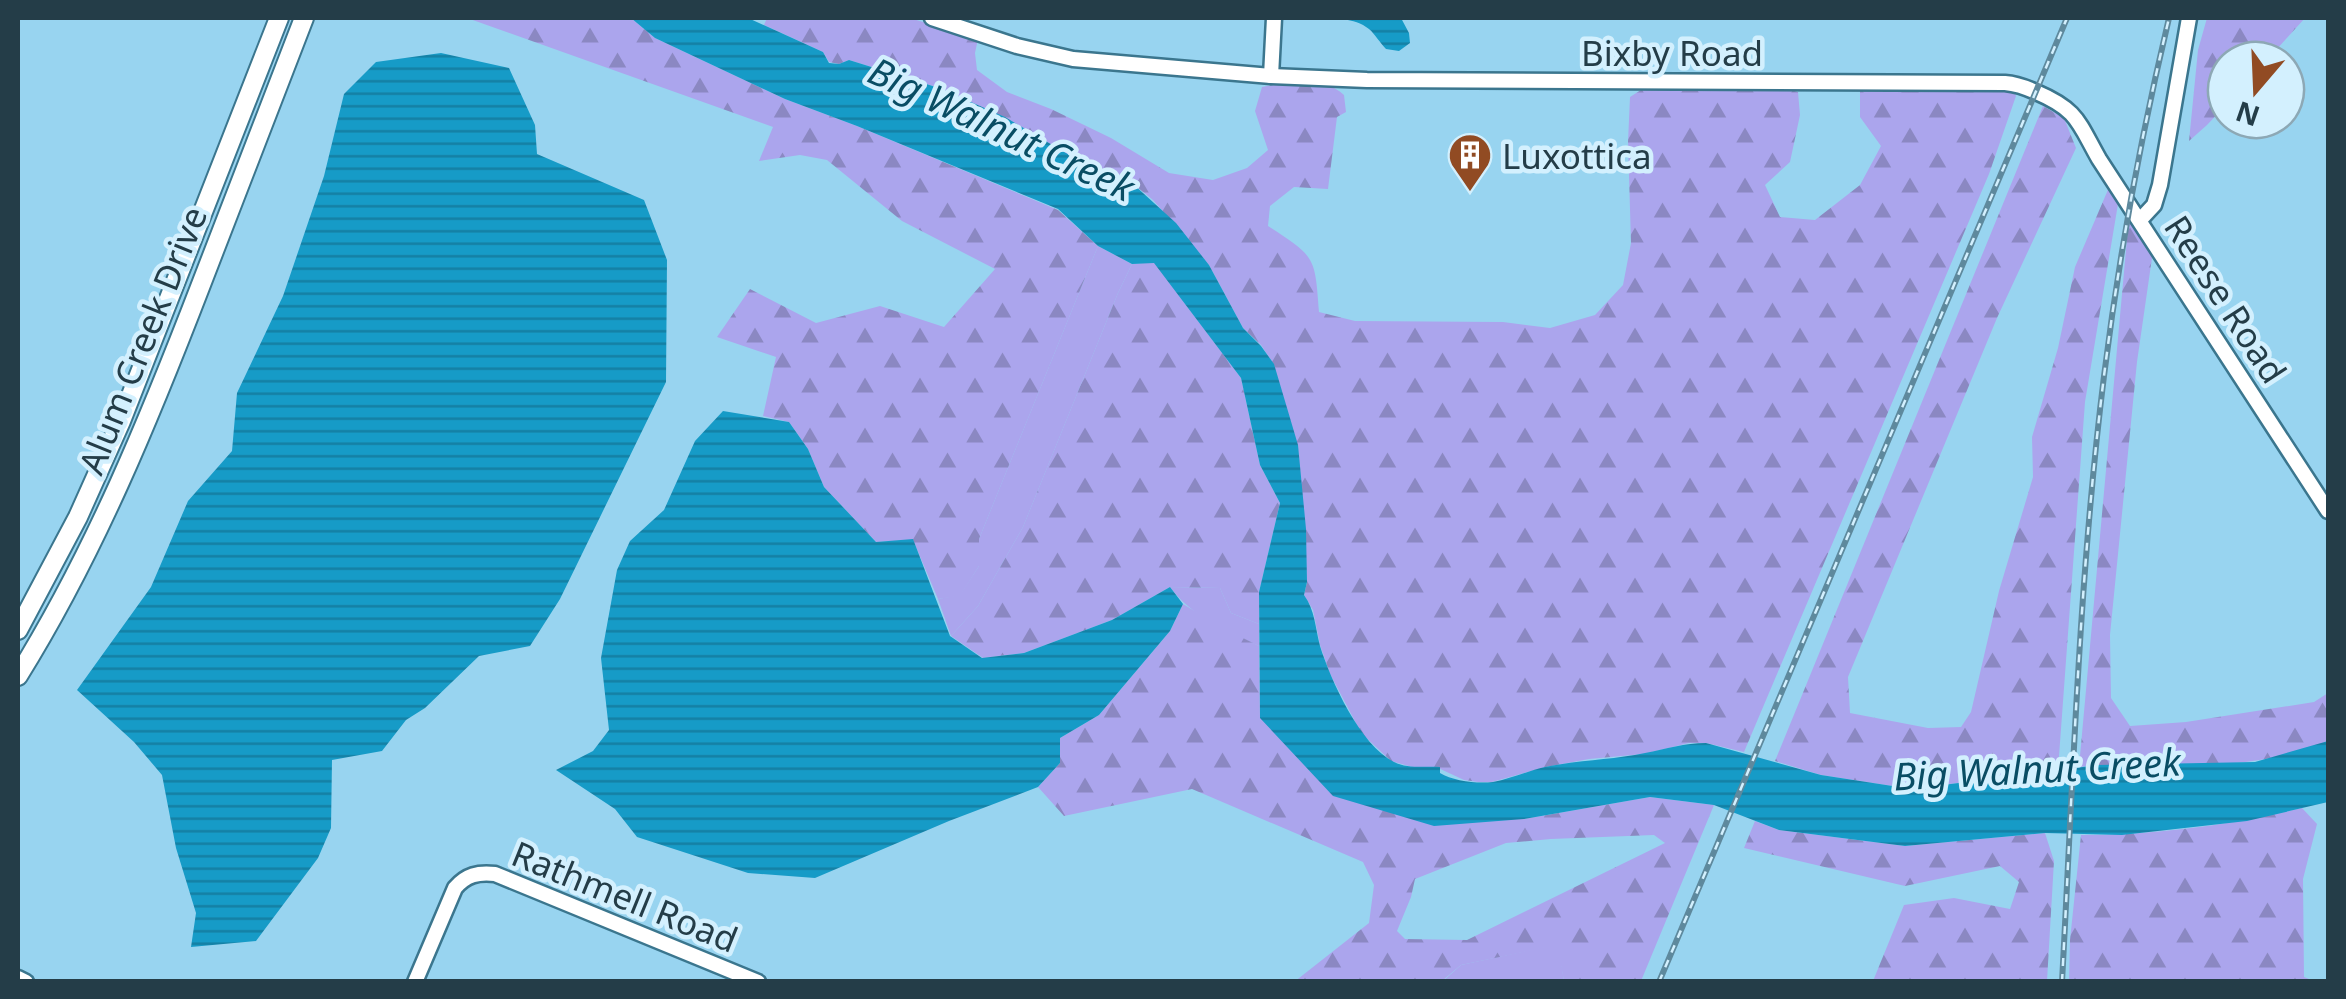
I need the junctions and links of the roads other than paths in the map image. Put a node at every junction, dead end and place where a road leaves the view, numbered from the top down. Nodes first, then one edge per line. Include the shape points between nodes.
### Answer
1 (279, 18) edge
2 (304, 18) edge
3 (932, 18) edge
4 (1274, 18) edge
5 (2189, 18) edge
6 (1271, 76) junction
7 (2140, 220) junction
8 (2328, 511) edge
9 (18, 630) edge
10 (18, 676) edge
11 (18, 978) edge
12 (26, 982) edge
13 (415, 982) edge
14 (758, 982) edge

1 - 9 main road, Alum Creek Drive via 115,436
2 - 10 main road, Alum Creek Drive via 117,492
3 - 6 street, Bixby Road via 1047,55
4 - 6 street
5 - 7 street via 2160,185
6 - 7 street, Bixby Road via 2014,84 2072,113
7 - 8 street, Reese Road
11 - 12 street
13 - 14 street, Rathmell Road via 455,888 486,873

